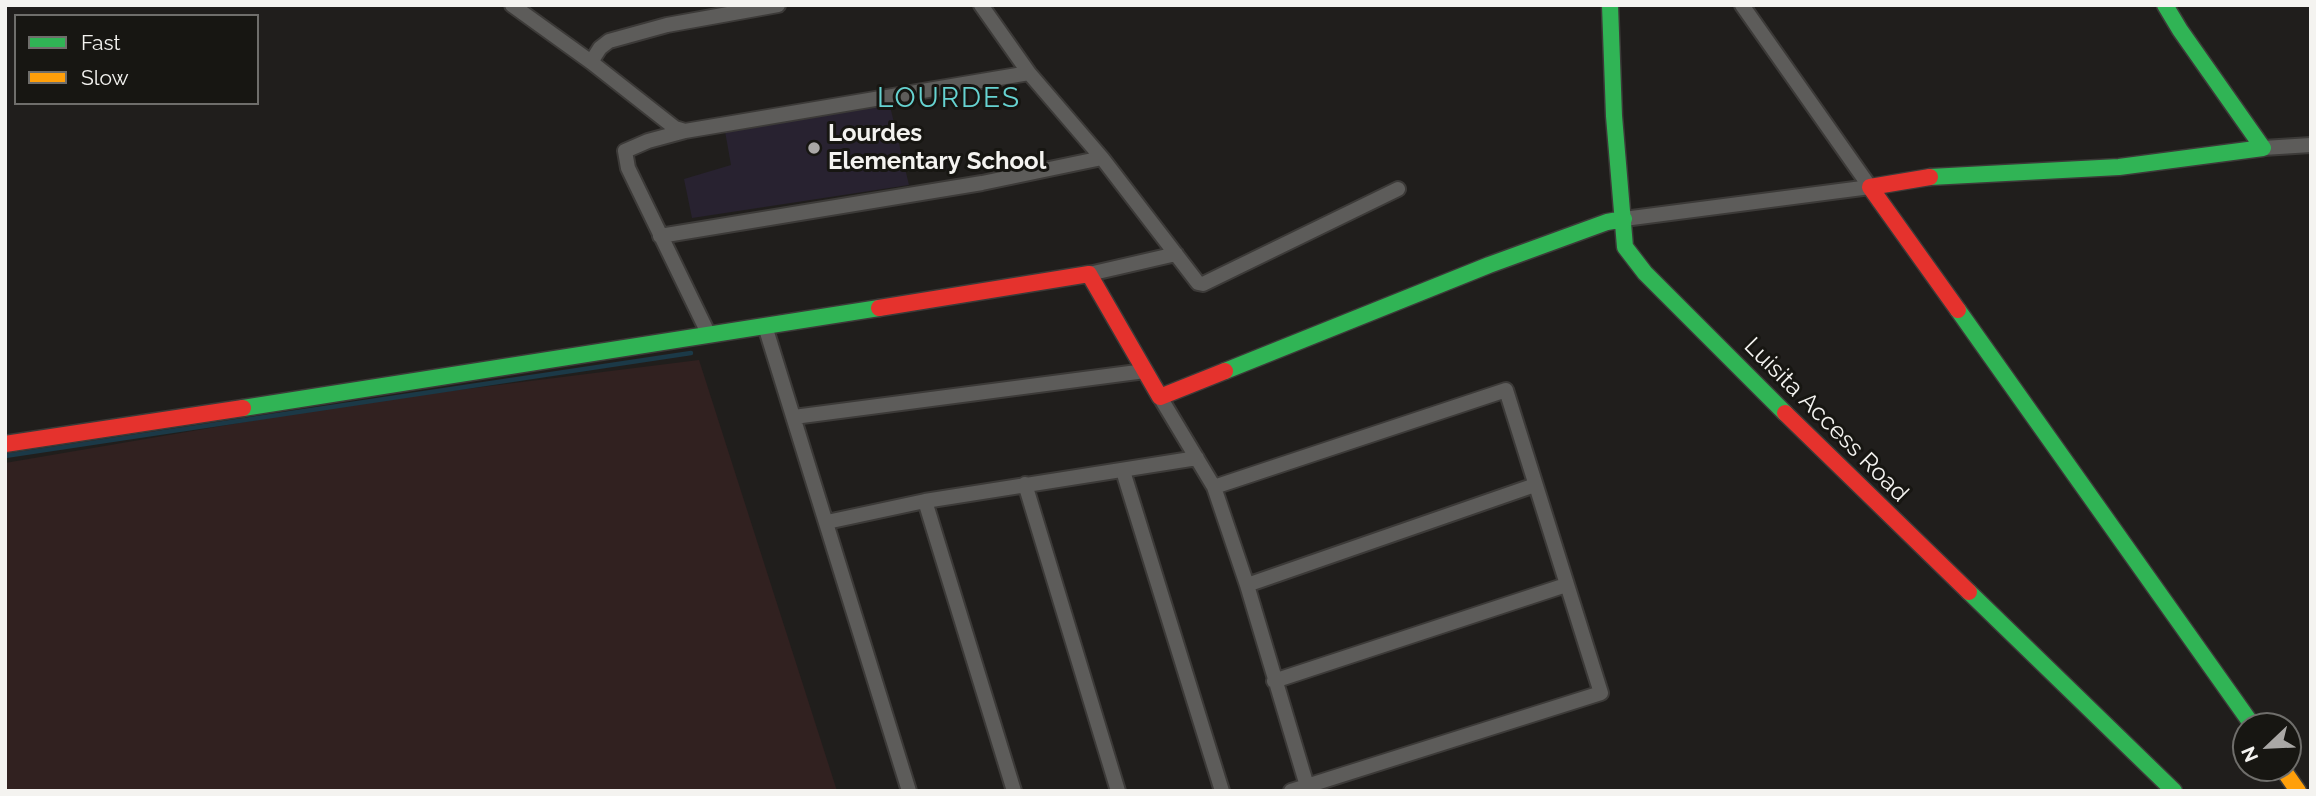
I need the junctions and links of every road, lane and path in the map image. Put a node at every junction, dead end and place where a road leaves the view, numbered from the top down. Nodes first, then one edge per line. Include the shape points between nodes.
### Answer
1 (512, 5) edge
2 (778, 5) edge
3 (981, 5) edge
4 (1611, 5) edge
5 (1742, 5) edge
6 (2165, 5) edge
7 (591, 62) junction
8 (1029, 73) junction
9 (685, 131) junction
10 (2311, 145) edge
11 (2263, 148) junction
12 (1102, 158) junction
13 (1870, 187) junction
14 (1398, 189) dead end
15 (1623, 219) junction
16 (660, 236) junction
17 (1176, 254) junction
18 (1089, 274) junction
19 (765, 326) junction
20 (709, 335) junction
21 (1145, 371) junction
22 (1160, 397) junction
23 (794, 418) junction
24 (5, 444) edge
25 (1197, 458) junction
26 (1123, 471) junction
27 (1026, 484) junction
28 (1535, 485) junction
29 (1214, 487) junction
30 (925, 501) junction
31 (827, 522) junction
32 (1247, 585) junction
33 (1566, 585) junction
34 (1274, 681) junction
35 (2243, 712) edge
36 (1307, 786) junction
37 (909, 791) edge
38 (1014, 791) edge
39 (1118, 791) edge
40 (1222, 791) edge
41 (1290, 791) edge
42 (2174, 791) edge

1 - 7 street
2 - 7 street via 667,25 609,41
3 - 8 street
4 - 15 street, Luisita Access Road
5 - 13 street
6 - 11 street
7 - 9 street
8 - 9 street
8 - 12 street
9 - 16 street via 625,151 628,168
10 - 11 street
11 - 13 street via 2119,167 1919,178
12 - 16 street via 982,183
12 - 17 street
13 - 15 street
13 - 35 street
14 - 17 street via 1203,284
15 - 22 street via 1489,265
15 - 42 street, Luisita Access Road via 1625,247 1645,273
16 - 20 street
17 - 18 street
18 - 19 street
18 - 21 street
19 - 20 street
19 - 23 street
20 - 24 street
21 - 22 street
21 - 23 street
22 - 25 street
23 - 31 street
25 - 26 street
25 - 29 street
26 - 27 street
26 - 40 street
27 - 30 street
27 - 39 street
28 - 29 street via 1506,390
28 - 32 street
28 - 33 street
29 - 32 street
30 - 31 street
30 - 38 street
31 - 37 street
32 - 34 street
33 - 34 street
33 - 36 street via 1601,693
34 - 36 street
36 - 41 street

